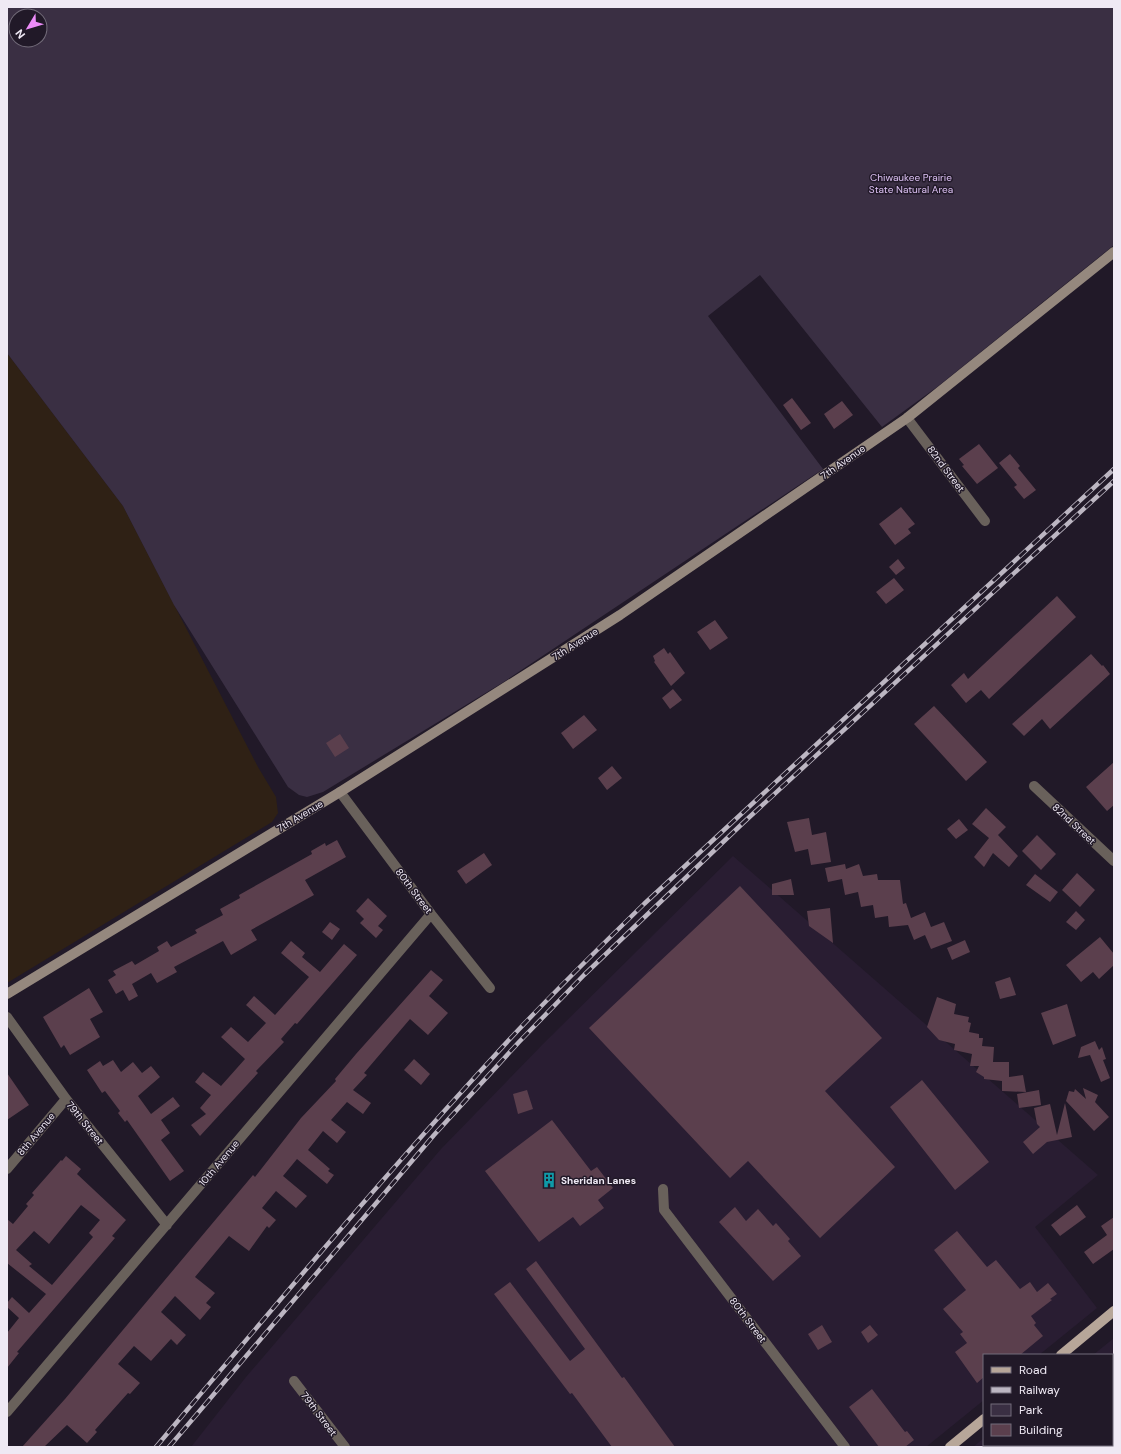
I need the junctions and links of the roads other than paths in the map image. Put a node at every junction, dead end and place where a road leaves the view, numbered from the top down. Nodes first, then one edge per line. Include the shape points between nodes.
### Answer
1 (1114, 252) edge
2 (907, 418) junction
3 (985, 521) dead end
4 (1034, 786) dead end
5 (340, 792) junction
6 (1114, 861) edge
7 (431, 914) junction
8 (490, 988) dead end
9 (7, 994) edge
10 (7, 1017) edge
11 (66, 1099) junction
12 (7, 1169) edge
13 (663, 1190) dead end
14 (166, 1225) junction
15 (1114, 1311) edge
16 (1062, 1354) edge
17 (294, 1381) dead end
18 (7, 1412) edge
19 (983, 1420) edge
20 (344, 1447) edge
21 (845, 1447) edge
22 (950, 1447) edge

1 - 2 street, 7th Avenue
2 - 3 street, 82nd Street
2 - 5 street, 7th Avenue via 620,615
4 - 6 street, 82nd Street
5 - 7 street, 80th Street
5 - 9 street, 7th Avenue
7 - 8 street, 80th Street
7 - 14 street, 10th Avenue
10 - 11 street, 79th Street
11 - 12 street, 8th Avenue
11 - 14 street, 79th Street
13 - 21 street, 80th Street via 664,1210
14 - 18 street, 10th Avenue
15 - 16 main road
17 - 20 street, 79th Street
19 - 22 main road

